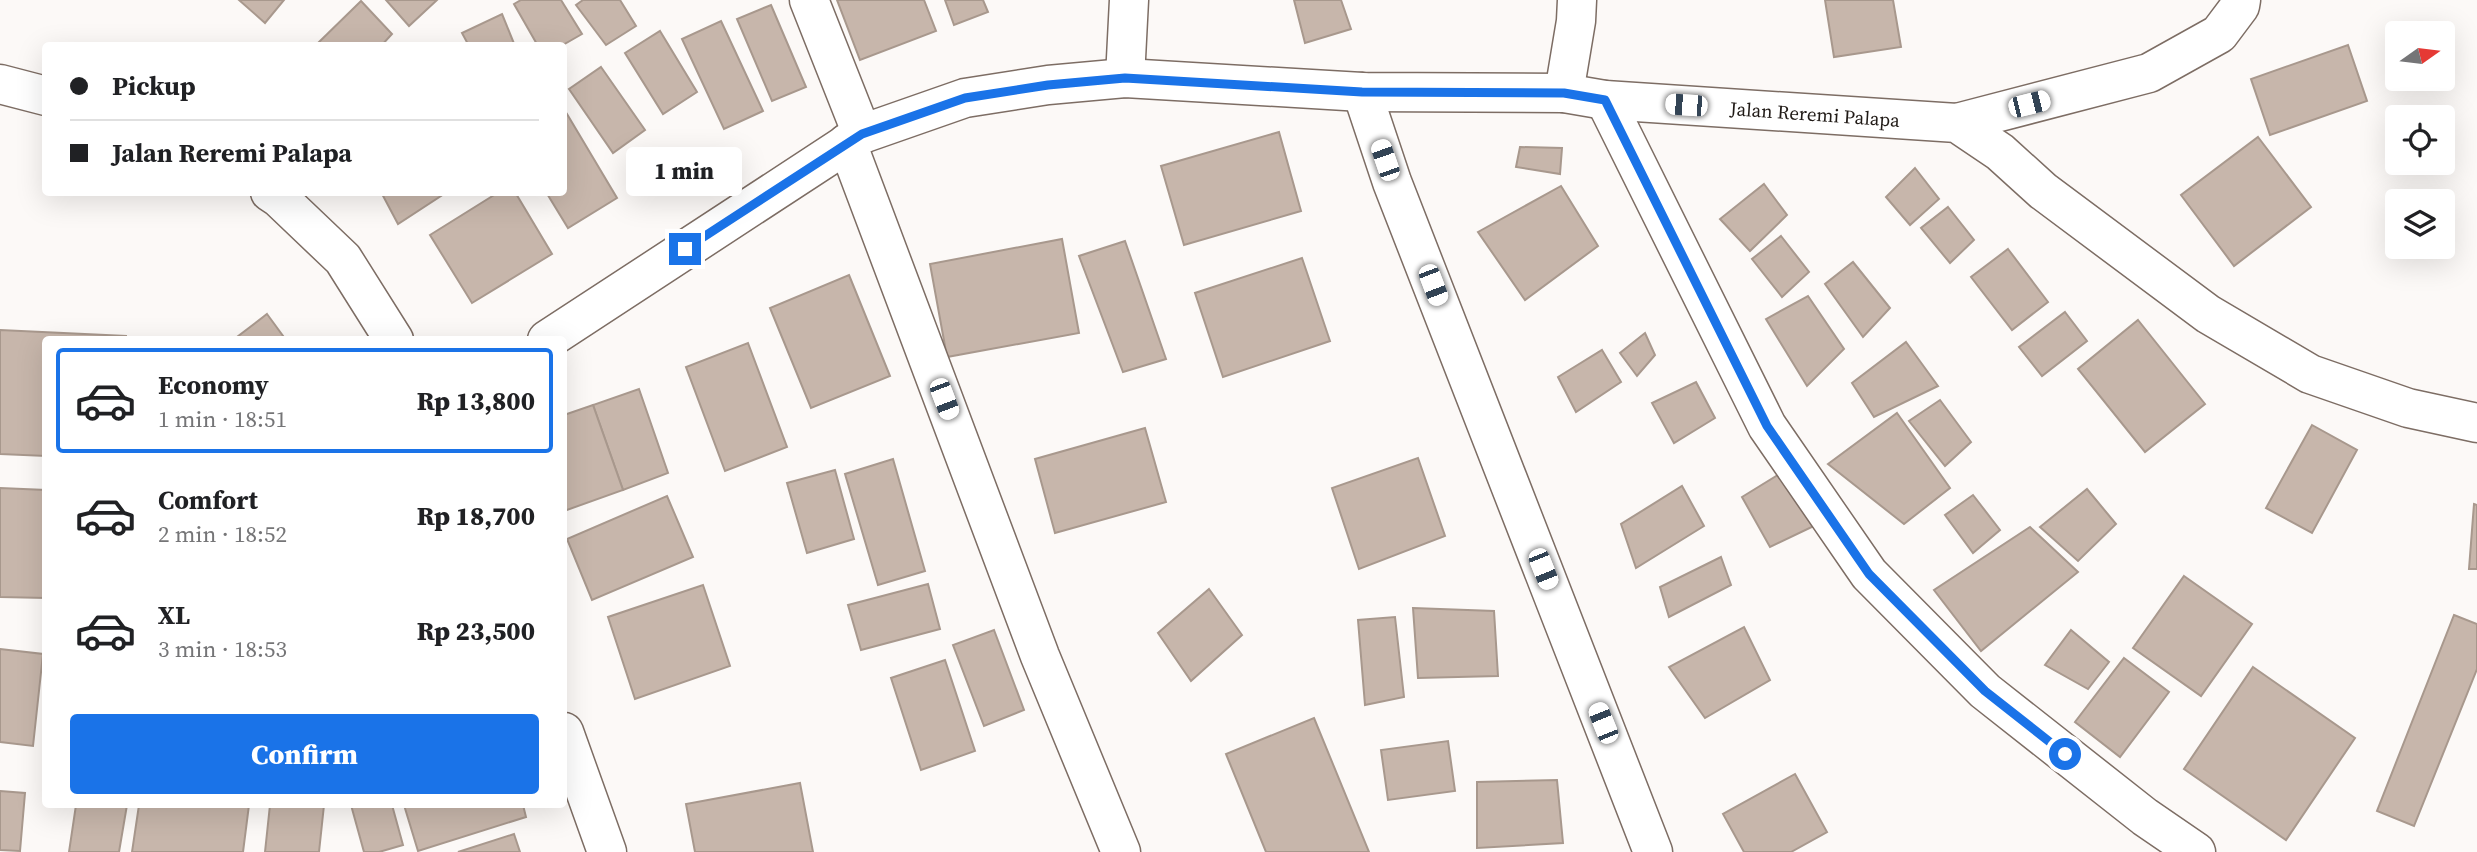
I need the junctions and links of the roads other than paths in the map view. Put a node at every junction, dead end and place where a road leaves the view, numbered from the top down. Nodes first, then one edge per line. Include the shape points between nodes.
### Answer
1 (809, 0) edge
2 (1129, 0) edge
3 (1577, 0) edge
4 (2241, 0) edge
5 (1125, 78) junction
6 (0, 84) edge
7 (1362, 92) junction
8 (1564, 93) junction
9 (42, 95) edge
10 (1605, 100) junction
11 (1957, 123) junction
12 (854, 138) junction
13 (276, 196) edge
14 (391, 336) edge
15 (553, 336) edge
16 (2477, 423) edge
17 (567, 740) edge
18 (607, 852) edge
19 (1121, 852) edge
20 (1653, 852) edge
21 (2196, 852) edge

1 - 12 street
2 - 5 street
3 - 8 street
4 - 11 street via 2219,34 2149,73
5 - 7 street, Jalan Reremi Palapa
5 - 12 street, Jalan Reremi Palapa via 965,98
6 - 9 street
7 - 8 street, Jalan Reremi Palapa
7 - 20 street via 1392,183
8 - 10 street, Jalan Reremi Palapa
10 - 11 street, Jalan Reremi Palapa
10 - 21 street via 1767,426 1869,574 1985,691
11 - 16 street via 2208,314 2310,374 2408,408
12 - 15 street, Jalan Reremi Palapa
12 - 19 street via 1040,656
13 - 14 street via 343,259
17 - 18 street

